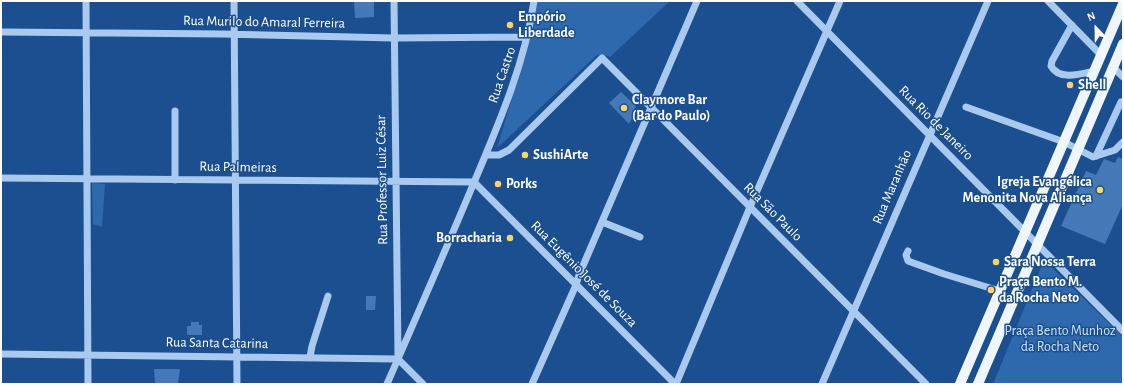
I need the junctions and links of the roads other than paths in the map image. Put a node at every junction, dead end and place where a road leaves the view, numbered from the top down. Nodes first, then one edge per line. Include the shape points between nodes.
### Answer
1 (86, 1) edge
2 (234, 1) edge
3 (394, 1) edge
4 (534, 1) edge
5 (697, 1) edge
6 (797, 1) edge
7 (840, 1) edge
8 (988, 1) edge
9 (1048, 1) edge
10 (1123, 4) edge
11 (1072, 25) junction
12 (827, 31) junction
13 (1, 32) edge
14 (86, 33) junction
15 (235, 34) junction
16 (528, 37) junction
17 (394, 38) junction
18 (1123, 44) edge
19 (1101, 55) junction
20 (1113, 67) junction
21 (1094, 71) junction
22 (1123, 77) edge
23 (1123, 103) edge
24 (651, 107) junction
25 (966, 107) dead end
26 (175, 111) dead end
27 (929, 134) junction
28 (1064, 142) junction
29 (1123, 142) edge
30 (1078, 149) junction
31 (486, 156) junction
32 (1096, 156) junction
33 (1, 178) edge
34 (87, 179) junction
35 (175, 180) junction
36 (236, 180) junction
37 (395, 182) junction
38 (474, 182) junction
39 (750, 207) junction
40 (602, 222) junction
41 (1025, 232) junction
42 (640, 237) dead end
43 (1037, 244) junction
44 (908, 252) dead end
45 (576, 285) junction
46 (1000, 291) junction
47 (328, 296) dead end
48 (853, 311) junction
49 (1123, 331) edge
50 (1, 354) edge
51 (88, 355) junction
52 (237, 356) junction
53 (310, 357) junction
54 (398, 359) junction
55 (88, 384) edge
56 (237, 384) edge
57 (388, 384) edge
58 (423, 384) edge
59 (532, 384) edge
60 (675, 384) edge
61 (822, 384) edge
62 (926, 384) edge
63 (960, 384) edge
64 (978, 384) edge

1 - 14 street
2 - 15 street
3 - 17 street, Rua Professor Luiz César
4 - 16 street, Rua Castro
5 - 24 street
6 - 12 street, Rua Rio de Janeiro
7 - 12 street
8 - 27 street, Rua Maranhão
9 - 11 street
10 - 19 main road
11 - 19 street
11 - 21 street via 1052,61 1053,71 1062,75
12 - 27 street, Rua Rio de Janeiro
12 - 39 street
13 - 14 street, Rua Murilo do Amaral Ferreira
14 - 15 street, Rua Murilo do Amaral Ferreira
14 - 34 street
15 - 17 street, Rua Murilo do Amaral Ferreira
15 - 36 street
16 - 17 street, Rua Murilo do Amaral Ferreira
16 - 31 street, Rua Castro
17 - 37 street, Rua Professor Luiz César
18 - 20 main road
19 - 21 main road
20 - 22 street
20 - 30 main road
21 - 28 main road
23 - 32 street via 1121,102
24 - 31 street, Rua São Paulo via 602,58 509,150 499,155
24 - 39 street, Rua São Paulo
24 - 40 street
25 - 28 street
26 - 35 street
27 - 41 street, Rua Rio de Janeiro
27 - 48 street, Rua Maranhão
28 - 30 street
28 - 41 main road
29 - 32 street via 1115,150
30 - 32 street via 1093,157
30 - 43 main road
31 - 38 street, Rua Castro
33 - 34 street, Rua Palmeiras
34 - 35 street, Rua Palmeiras
34 - 51 street
35 - 36 street, Rua Palmeiras
36 - 37 street, Rua Palmeiras
36 - 52 street
37 - 38 street, Rua Palmeiras
37 - 54 street, Rua Professor Luiz César
38 - 45 street, Rua Eugênio José de Souza
38 - 54 street, Rua Castro
39 - 48 street, Rua São Paulo
39 - 60 street
40 - 42 street
40 - 45 street
41 - 43 street, Rua Rio de Janeiro
41 - 46 main road
43 - 49 street, Rua Rio de Janeiro
43 - 64 main road
44 - 46 street via 908,262
45 - 59 street
45 - 60 street, Rua Eugênio José de Souza
46 - 63 main road
47 - 53 street
48 - 61 street, Rua Maranhão
48 - 62 street, Rua São Paulo
50 - 51 street, Rua Santa Catarina
51 - 52 street, Rua Santa Catarina
51 - 55 street
52 - 53 street, Rua Santa Catarina
52 - 56 street
53 - 54 street, Rua Santa Catarina
54 - 57 street, Rua Castro
54 - 58 street

